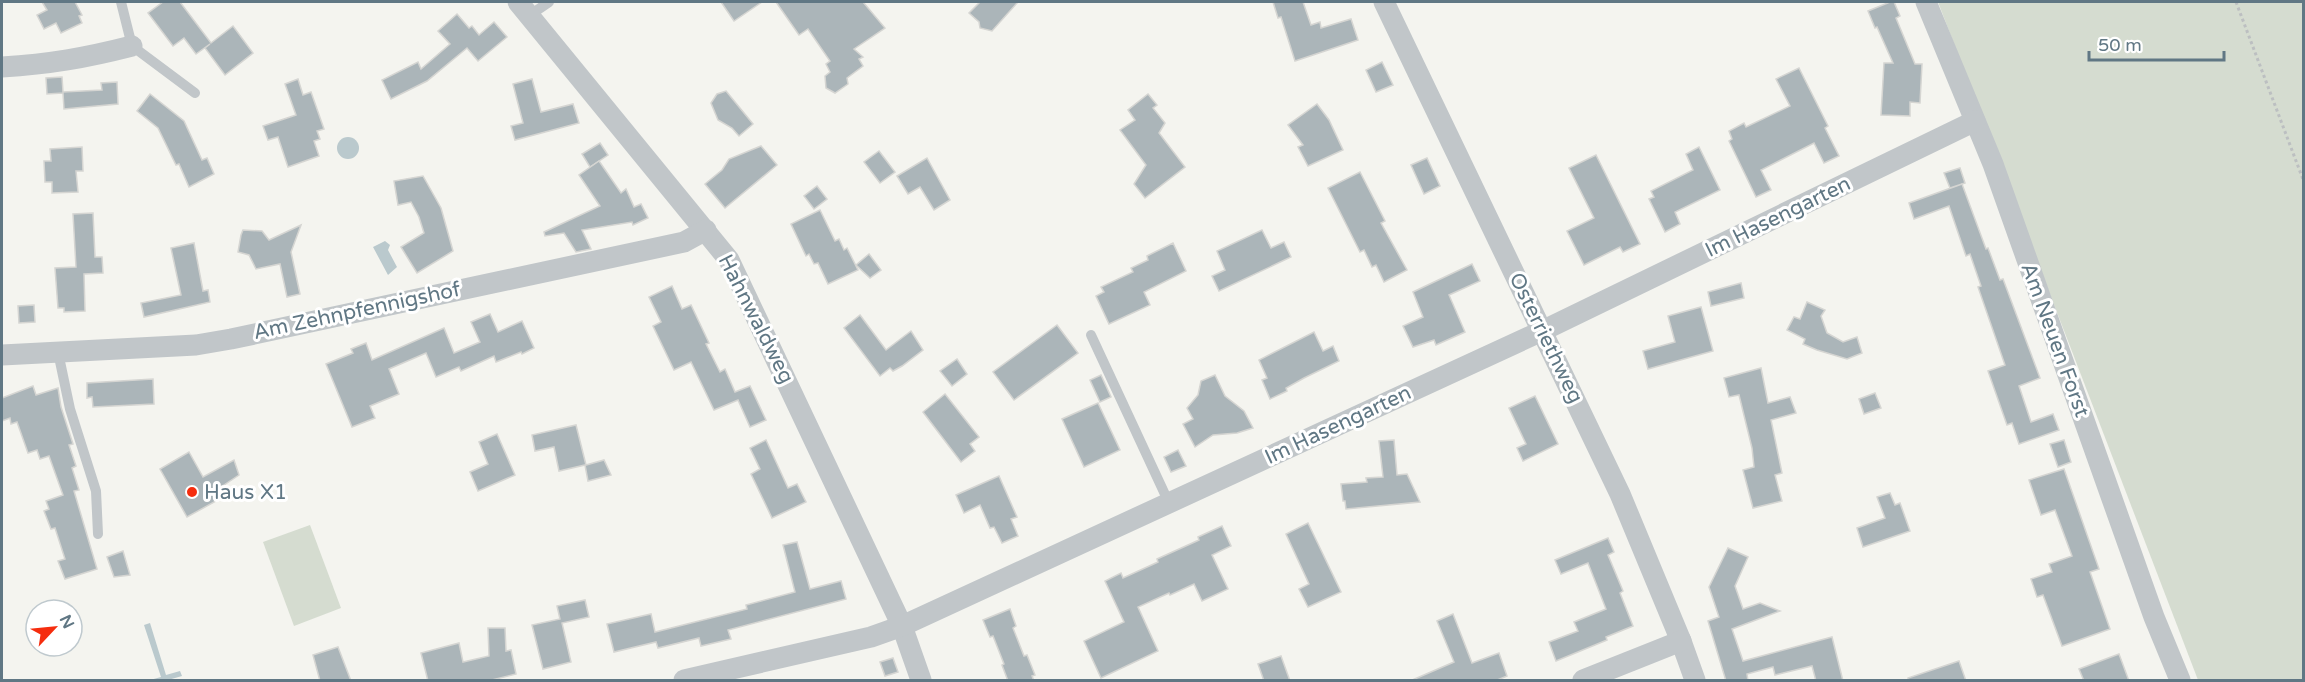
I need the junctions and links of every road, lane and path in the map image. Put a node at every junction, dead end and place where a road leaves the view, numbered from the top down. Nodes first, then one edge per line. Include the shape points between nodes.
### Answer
1 (121, 2) edge
2 (549, 2) edge
3 (1384, 2) edge
4 (1926, 2) edge
5 (2236, 2) edge
6 (524, 8) edge
7 (132, 46) junction
8 (2, 67) edge
9 (195, 93) dead end
10 (1975, 121) junction
11 (2304, 182) edge
12 (706, 230) junction
13 (1542, 331) junction
14 (1090, 336) dead end
15 (58, 352) junction
16 (2, 355) edge
17 (1169, 503) junction
18 (98, 534) dead end
19 (902, 626) junction
20 (1681, 641) junction
21 (684, 681) edge
22 (921, 681) edge
23 (1583, 681) edge
24 (1695, 681) edge
25 (2180, 681) edge

1 - 7 lane
2 - 6 lane
3 - 13 street, Osterriethweg
4 - 10 street, Am Neuen Forst
5 - 11 path
6 - 12 street, Hahnwaldweg
7 - 8 street via 83,59
7 - 9 lane
10 - 13 street, Im Hasengarten
10 - 25 street, Am Neuen Forst
12 - 15 street, Am Zehnpfennigshof via 684,242 231,339 196,345
12 - 19 street, Hahnwaldweg via 739,277
13 - 17 street, Im Hasengarten
13 - 20 street, Osterriethweg via 1620,494
14 - 17 lane
15 - 16 street, Am Zehnpfennigshof
15 - 18 lane via 70,409 96,491
17 - 19 street, Im Hasengarten
19 - 21 street, Im Hasengarten via 871,637
19 - 22 street, Hahnwaldweg
20 - 23 street
20 - 24 street, Osterriethweg

